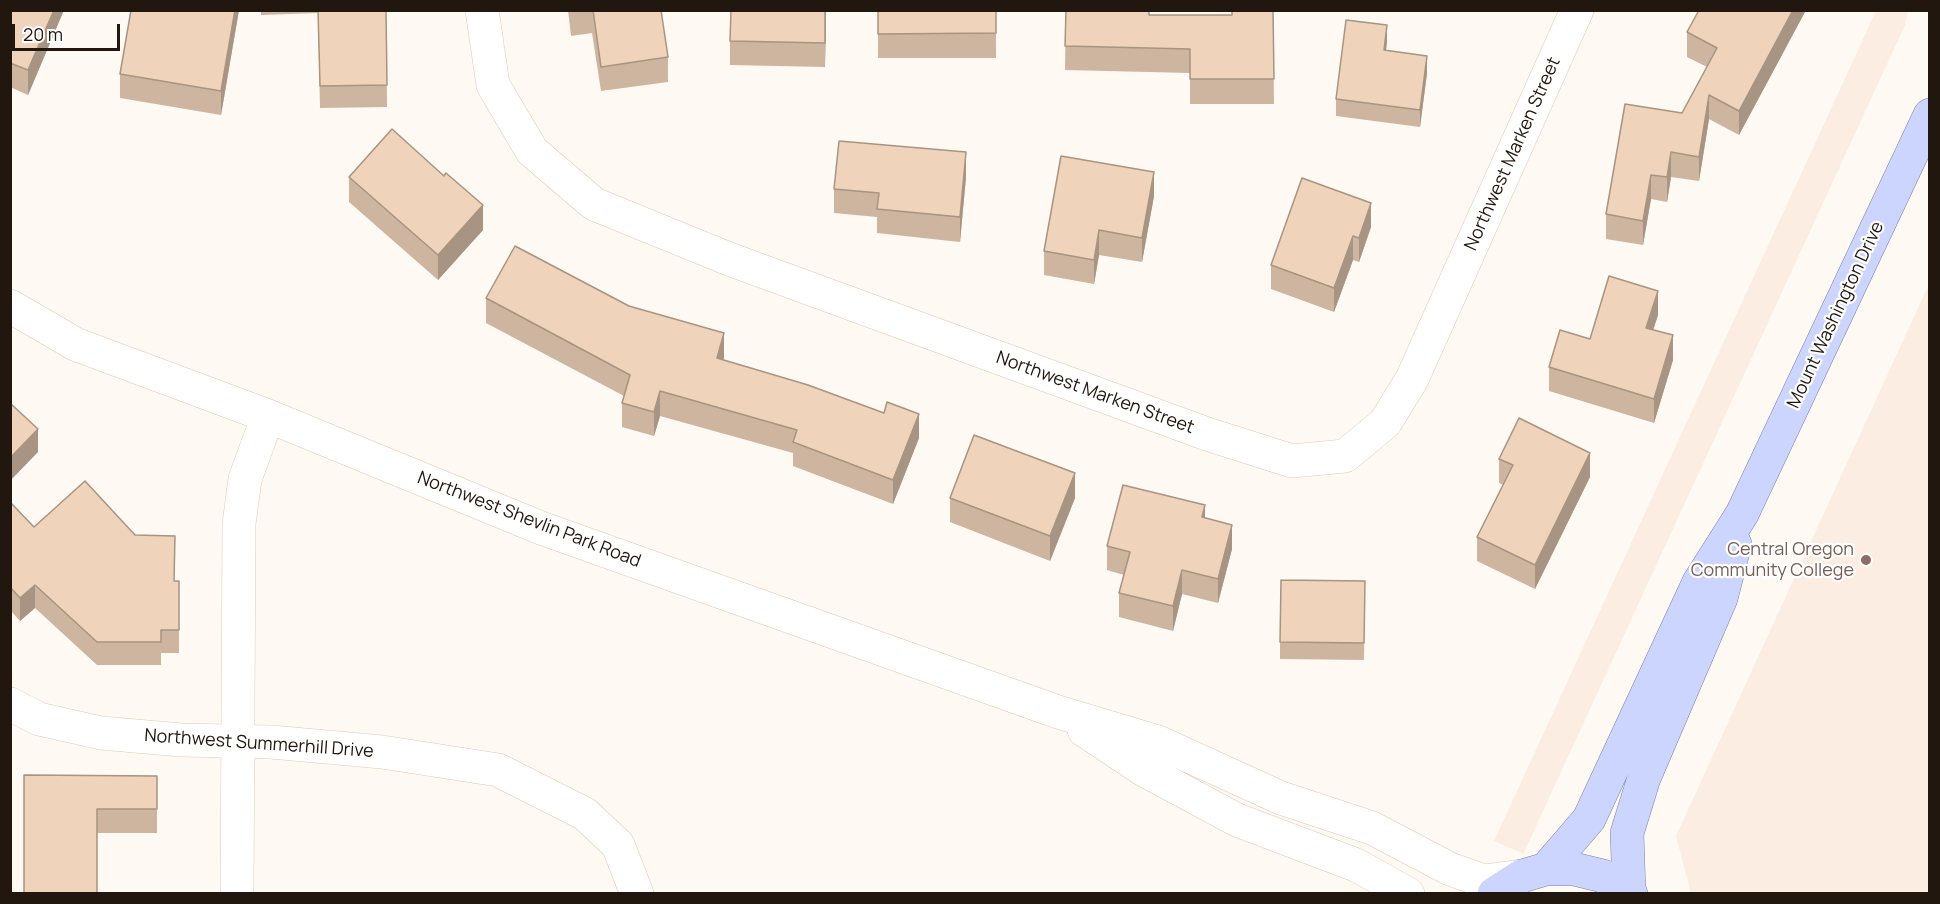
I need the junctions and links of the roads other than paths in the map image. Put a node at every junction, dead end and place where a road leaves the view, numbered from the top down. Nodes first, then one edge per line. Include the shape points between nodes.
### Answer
1 (482, 10) edge
2 (1577, 10) edge
3 (1929, 115) edge
4 (10, 306) edge
5 (268, 416) junction
6 (1742, 514) junction
7 (10, 704) edge
8 (1058, 712) junction
9 (238, 742) junction
10 (1534, 873) junction
11 (1630, 892) edge
12 (237, 894) edge
13 (637, 894) edge
14 (1408, 894) edge
15 (1494, 894) edge

1 - 2 street, Northwest Marken Street via 493,85 532,151 594,204 729,259 1207,434 1292,460 1345,456 1385,423 1412,379
3 - 6 main road, Mount Washington Drive
4 - 5 street, Northwest Shevlin Park Road via 75,344
5 - 8 street, Northwest Shevlin Park Road via 542,528
5 - 9 street via 245,479 239,524
6 - 10 main road, Mount Washington Drive via 1699,582 1589,819
6 - 11 main road, Mount Washington Drive via 1721,598 1644,778 1627,834
7 - 9 street, Northwest Summerhill Drive via 39,719 101,733
8 - 10 street, Northwest Shevlin Park Road via 1158,742 1281,798 1372,828 1450,869 1484,881
8 - 14 street, Northwest Shevlin Park Road via 1144,770 1237,820 1356,865
9 - 12 street
9 - 13 street, Northwest Summerhill Drive via 382,752 498,770 585,814 618,845
10 - 11 main road via 1574,869 1603,876
10 - 15 main road, Mount Washington Drive

